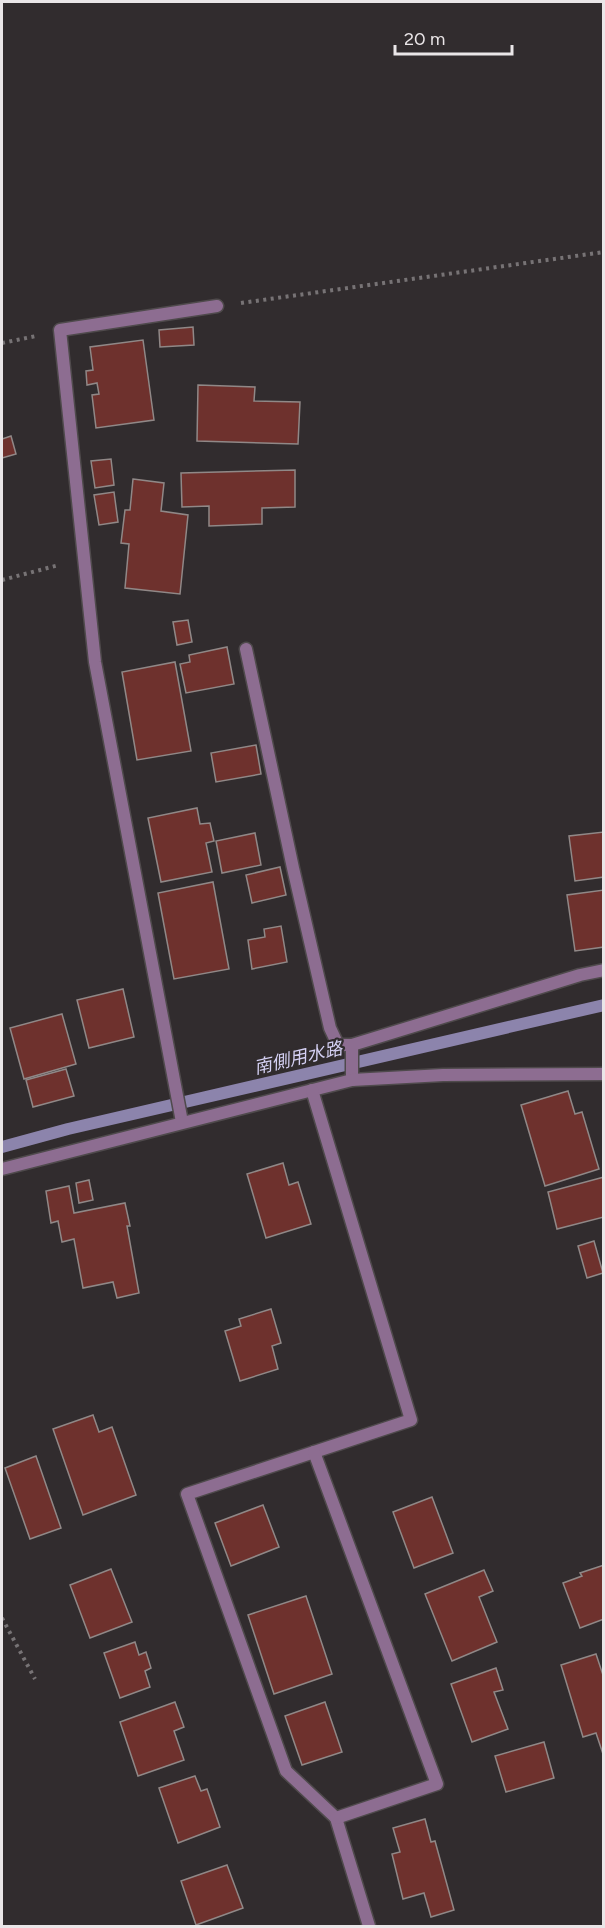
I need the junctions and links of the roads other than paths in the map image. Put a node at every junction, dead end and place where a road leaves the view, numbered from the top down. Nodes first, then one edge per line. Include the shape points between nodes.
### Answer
1 (217, 306) road end
2 (246, 649) dead end
3 (603, 970) edge
4 (352, 1045) junction
5 (603, 1074) edge
6 (352, 1080) junction
7 (312, 1090) junction
8 (182, 1122) junction
9 (2, 1168) edge
10 (314, 1452) junction
11 (336, 1818) junction
12 (369, 1926) edge

1 - 8 street via 60,330 95,662
2 - 4 street via 330,1029 338,1045
3 - 4 street
4 - 6 street
5 - 6 street
6 - 7 street
7 - 8 street
7 - 10 street via 411,1419
8 - 9 street
10 - 11 street via 437,1784
10 - 11 street via 187,1494 286,1771
11 - 12 street

